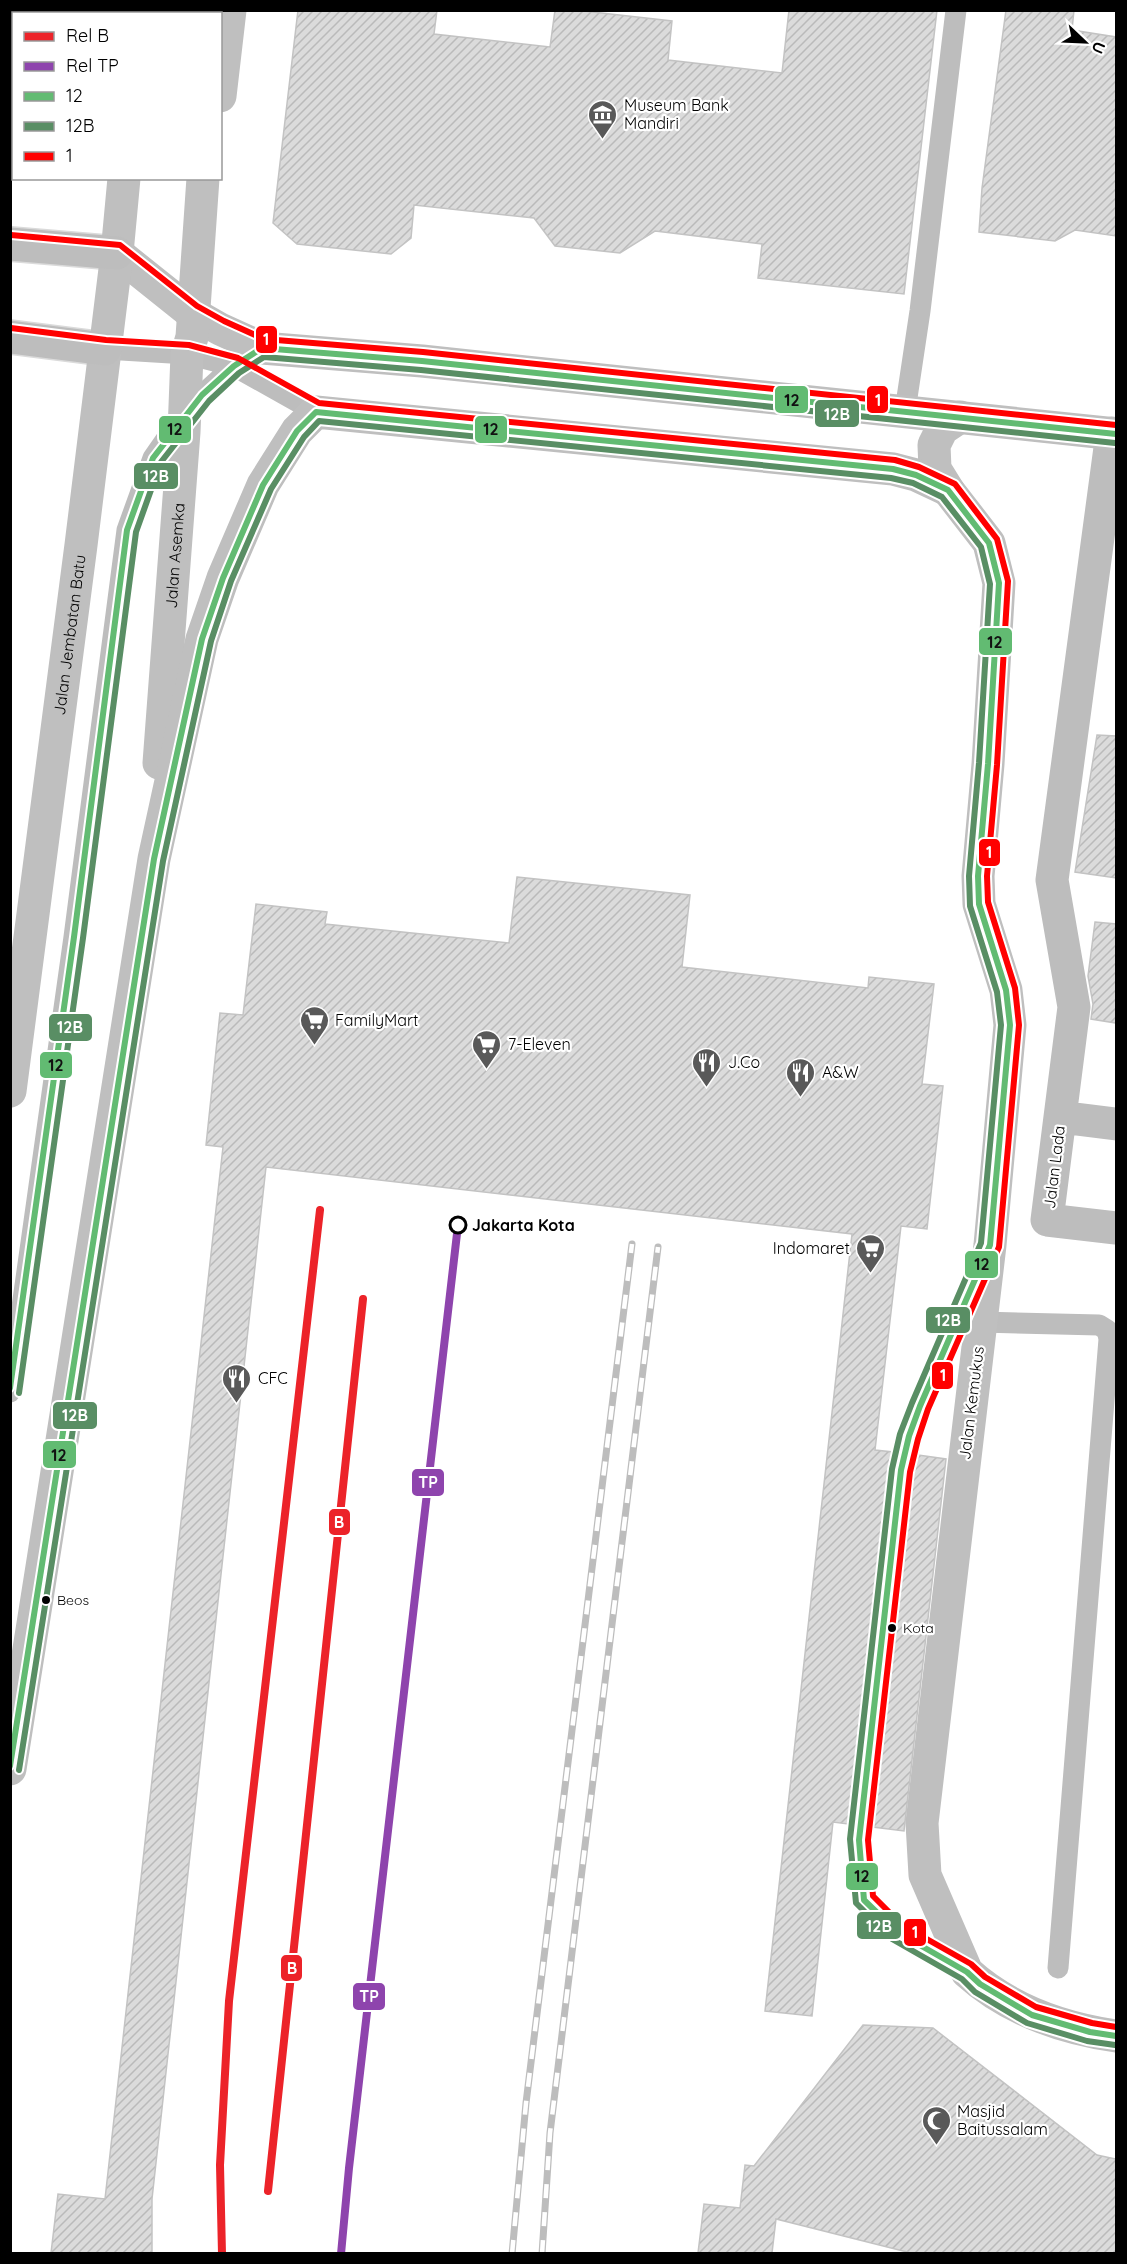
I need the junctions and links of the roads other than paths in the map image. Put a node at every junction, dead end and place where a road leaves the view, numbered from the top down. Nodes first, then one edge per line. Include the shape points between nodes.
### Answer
1 (230, 10) edge
2 (956, 10) edge
3 (222, 79) edge
4 (124, 180) edge
5 (203, 180) edge
6 (10, 244) edge
7 (117, 253) junction
8 (192, 313) junction
9 (10, 337) edge
10 (262, 348) junction
11 (105, 349) junction
12 (187, 354) junction
13 (234, 366) junction
14 (905, 411) junction
15 (316, 412) junction
16 (185, 417) junction
17 (960, 417) junction
18 (1114, 434) edge
19 (948, 490) junction
20 (154, 859) junction
21 (10, 1090) edge
22 (1060, 1117) junction
23 (1116, 1124) edge
24 (1116, 1228) edge
25 (990, 1245) junction
26 (981, 1322) junction
27 (10, 1392) edge
28 (10, 1769) edge
29 (1058, 1968) dead end
30 (967, 1972) junction
31 (1116, 2036) edge

1 - 3 main road
2 - 14 lane
4 - 7 main road, Jalan Jembatan Batu
5 - 8 main road, Jalan Asemka
6 - 7 street
7 - 8 main road
7 - 11 main road, Jalan Jembatan Batu
8 - 10 main road
8 - 12 main road, Jalan Asemka
9 - 11 street
10 - 13 lane
10 - 14 main road
11 - 12 lane
11 - 21 main road, Jalan Jembatan Batu
12 - 13 lane
12 - 16 main road, Jalan Asemka
13 - 15 lane
13 - 16 lane
14 - 17 main road
15 - 19 main road, Jalan Kemukus via 893,469
15 - 20 main road via 297,431 263,485 223,578 202,639
16 - 20 main road, Jalan Asemka
16 - 27 lane via 153,458 126,530
17 - 18 main road
17 - 19 main road via 942,429 934,445 935,469
18 - 22 street, Jalan Lada via 1052,880 1074,1007
19 - 25 main road, Jalan Kemukus via 989,543 999,583 978,876 979,904 1006,990 1010,1024
20 - 28 main road
22 - 23 street, Jalan Lada
22 - 24 street, Jalan Lada via 1047,1220
25 - 26 main road, Jalan Kemukus
25 - 30 lane via 920,1406 901,1470 859,1840 864,1900 897,1932
26 - 29 lane via 1099,1325 1107,1330 1109,1339
26 - 30 main road, Jalan Kemukus via 922,1823 926,1875
30 - 31 main road, Jalan Kemukus via 1032,2015

